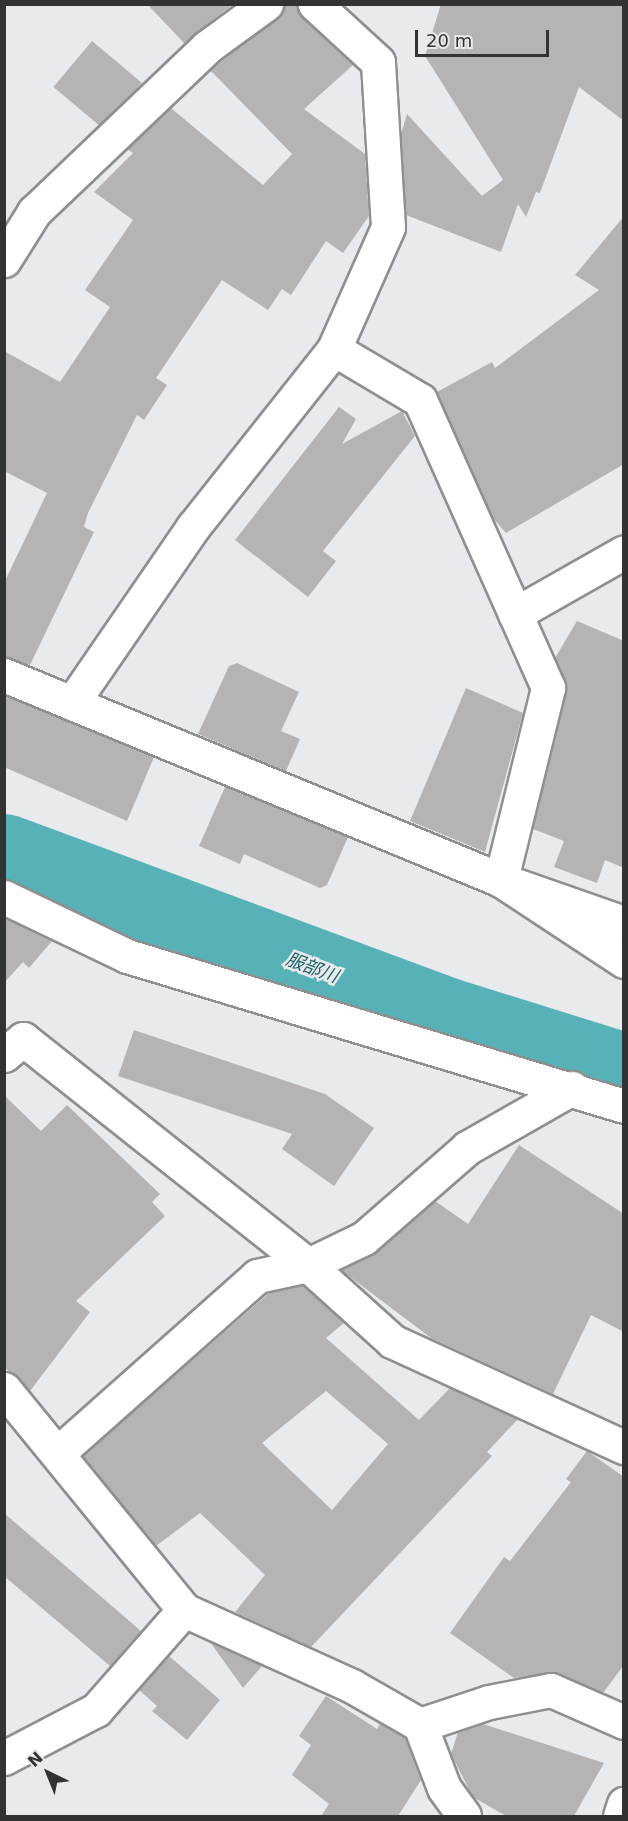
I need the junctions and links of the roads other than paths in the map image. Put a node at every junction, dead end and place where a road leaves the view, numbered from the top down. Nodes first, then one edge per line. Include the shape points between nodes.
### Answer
1 (266, 4) edge
2 (315, 4) edge
3 (4, 260) edge
4 (333, 349) junction
5 (624, 552) edge
6 (515, 614) junction
7 (4, 675) edge
8 (72, 703) junction
9 (501, 880) junction
10 (4, 897) edge
11 (624, 923) edge
12 (624, 961) edge
13 (4, 1055) edge
14 (572, 1088) junction
15 (624, 1106) edge
16 (308, 1265) junction
17 (4, 1389) edge
18 (624, 1447) edge
19 (59, 1452) junction
20 (184, 1610) junction
21 (624, 1722) edge
22 (420, 1725) junction
23 (4, 1758) edge
24 (624, 1804) edge
25 (464, 1816) edge
26 (620, 1816) edge

1 - 3 street via 207,47 34,212
2 - 4 street via 378,62 388,227
4 - 6 street via 420,400
4 - 8 street via 193,527
5 - 6 street
6 - 9 street via 548,688
7 - 8 street
8 - 9 street
9 - 11 street
9 - 12 street
10 - 14 street via 127,956
13 - 16 street via 23,1039
14 - 15 street
14 - 16 street via 467,1148 364,1238
16 - 18 street via 392,1341
16 - 19 street via 257,1276
17 - 19 street
19 - 20 street
20 - 22 street via 352,1686
20 - 23 street via 96,1710
21 - 22 street via 551,1690 489,1702
22 - 25 street via 444,1788
24 - 26 street

